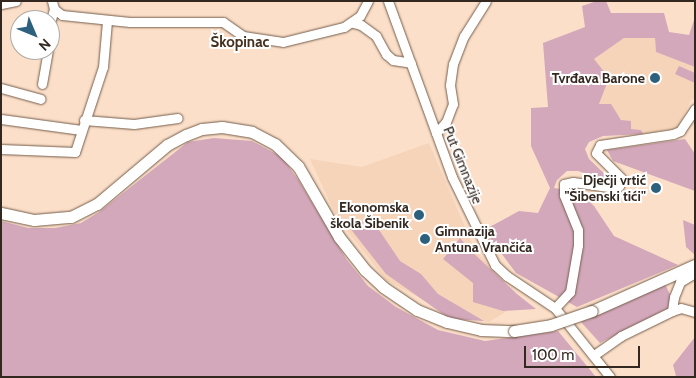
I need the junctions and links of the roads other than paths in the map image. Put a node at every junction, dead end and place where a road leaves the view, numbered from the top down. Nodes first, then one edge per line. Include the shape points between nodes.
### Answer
1 (16, 1) edge
2 (368, 1) edge
3 (388, 1) edge
4 (486, 1) edge
5 (1, 4) edge
6 (53, 5) edge
7 (107, 21) junction
8 (354, 22) junction
9 (46, 60) edge
10 (411, 63) junction
11 (42, 84) dead end
12 (1, 88) edge
13 (41, 99) dead end
14 (695, 109) edge
15 (178, 118) dead end
16 (1, 120) edge
17 (84, 120) junction
18 (81, 130) junction
19 (436, 133) junction
20 (1, 149) edge
21 (1, 213) edge
22 (695, 265) edge
23 (695, 273) edge
24 (555, 308) junction
25 (672, 311) junction
26 (695, 312) edge
27 (594, 355) junction
28 (610, 377) edge

1 - 5 street
2 - 8 street
3 - 10 street, Put Gimnazije
4 - 19 street via 464,36 453,64 450,85 452,110
6 - 7 street via 62,15
7 - 8 street via 223,22 243,36 283,42
7 - 17 street via 103,67
8 - 10 street via 376,36 393,60
9 - 11 street
10 - 19 street, Put Gimnazije
12 - 13 street
14 - 24 street via 680,131 673,134 600,145 596,153 621,178 619,186 564,184 564,195 578,230 578,245 570,292
15 - 17 street via 134,124
16 - 18 street
17 - 18 street
18 - 20 street via 77,148 70,153
19 - 24 street, Put Gimnazije via 465,208 495,265
21 - 22 main road, bridge via 34,220 71,217 97,204 167,145 186,135 222,127 252,132 275,144 298,166 339,237 365,270 417,310 447,322 481,330 551,325 592,311
23 - 25 street via 680,282
24 - 27 street, Put Gimnazije
25 - 26 street via 681,308
25 - 27 street via 621,336
27 - 28 street, Put Gimnazije

